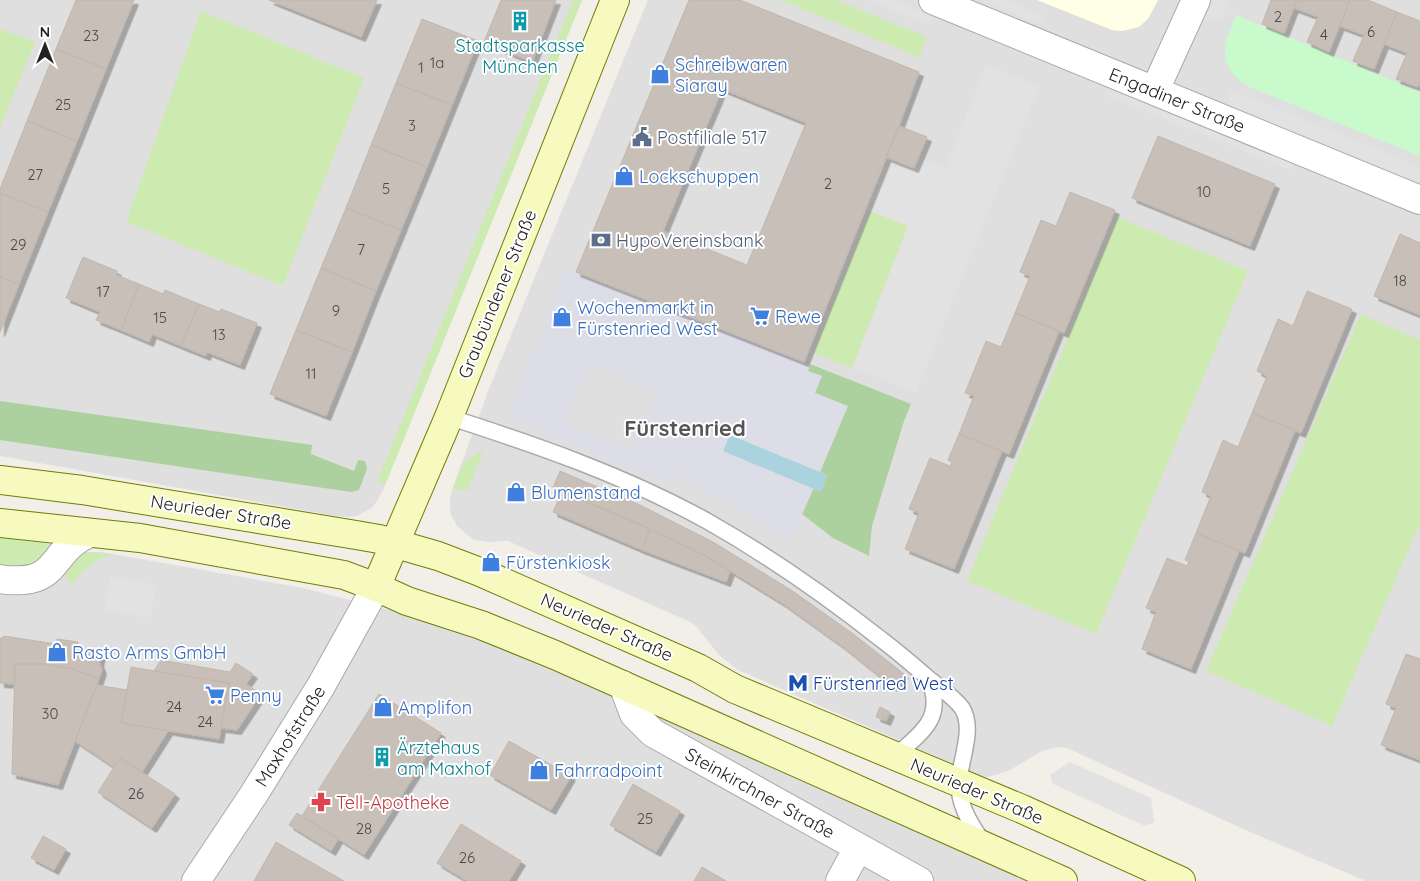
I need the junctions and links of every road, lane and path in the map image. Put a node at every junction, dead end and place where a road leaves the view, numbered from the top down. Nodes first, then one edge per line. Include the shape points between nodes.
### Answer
1 (615, 0) edge
2 (933, 0) edge
3 (1196, 0) edge
4 (1155, 90) junction
5 (1420, 200) edge
6 (448, 417) junction
7 (0, 480) edge
8 (0, 523) edge
9 (90, 533) junction
10 (395, 544) junction
11 (0, 579) edge
12 (376, 587) junction
13 (928, 678) junction
14 (623, 685) junction
15 (896, 756) junction
16 (959, 783) junction
17 (986, 846) junction
18 (858, 848) junction
19 (196, 881) edge
20 (840, 881) edge
21 (919, 881) edge
22 (1063, 881) edge
23 (1181, 881) edge

1 - 6 main road, Graubündener Straße
2 - 4 street, Engadiner Straße
3 - 4 street
4 - 5 street, Engadiner Straße
6 - 10 main road, Graubündener Straße
6 - 13 lane via 572,460 647,491 706,521 792,573 848,613
7 - 10 main road, Neurieder Straße via 265,519
8 - 9 main road
9 - 11 street via 71,546 40,577 20,581
9 - 12 main road via 140,538 321,570
10 - 12 main road, Graubündener Straße
10 - 15 main road, Neurieder Straße via 480,572 698,668 735,689
12 - 14 main road via 512,637
12 - 19 street, Maxhofstraße via 316,695
13 - 15 lane via 935,695 933,715
13 - 16 lane via 955,699 967,721
14 - 17 main road
14 - 18 street, Steinkirchner Straße via 634,714 653,733
15 - 16 main road, Neurieder Straße
16 - 17 lane via 967,816
16 - 23 main road, Neurieder Straße
17 - 22 main road
18 - 20 street
18 - 21 street, Steinkirchner Straße

